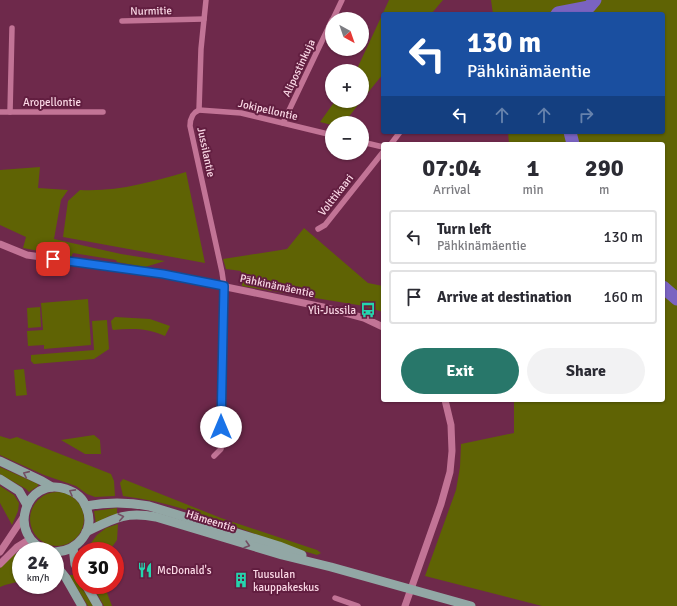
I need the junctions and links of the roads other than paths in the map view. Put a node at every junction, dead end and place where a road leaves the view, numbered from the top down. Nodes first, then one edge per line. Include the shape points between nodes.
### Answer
1 (206, 0) edge
2 (342, 0) edge
3 (336, 12) edge
4 (204, 19) junction
5 (122, 21) dead end
6 (12, 28) dead end
7 (325, 35) edge
8 (199, 110) junction
9 (0, 112) edge
10 (10, 112) junction
11 (103, 112) dead end
12 (283, 123) junction
13 (325, 133) edge
14 (369, 144) edge
15 (381, 147) edge
16 (381, 155) edge
17 (318, 229) dead end
18 (0, 244) edge
19 (224, 286) junction
20 (381, 326) edge
21 (446, 402) edge
22 (214, 456) dead end
23 (0, 461) edge
24 (0, 479) edge
25 (52, 487) junction
26 (28, 505) junction
27 (86, 506) junction
28 (24, 516) junction
29 (86, 532) junction
30 (30, 539) junction
31 (33, 542) edge
32 (79, 542) edge
33 (0, 552) edge
34 (0, 564) edge
35 (331, 567) junction
36 (64, 575) edge
37 (91, 594) edge
38 (335, 598) dead end
39 (82, 606) edge
40 (98, 606) edge
41 (358, 606) edge
42 (405, 606) edge
43 (471, 606) edge

1 - 4 street, Jussilantie
2 - 3 street, Alipostinkuja
4 - 5 street, Nurmitie
4 - 8 street, Jussilantie
6 - 10 street
7 - 12 street, Alipostinkuja
8 - 12 street, Jokipellontie via 241,113
8 - 19 street, Jussilantie via 194,112 190,119 190,126
9 - 10 street, Aropellontie
10 - 11 street, Aropellontie
12 - 13 street, Jokipellontie
14 - 15 street
16 - 17 street, Volttikaari via 325,225
18 - 19 street, Pähkinämäentie via 27,254 163,274
19 - 20 street, Pähkinämäentie via 323,307 364,318
19 - 22 street, Jussilantie via 221,449
21 - 42 street via 451,424 450,472
25 -> 23 main road
24 - 26 main road via 19,491
25 - 26 main road via 40,491
27 -> 25 main road via 70,490
26 - 28 main road
27 - 29 main road via 89,518
27 - 35 main road, Hämeentie via 135,503 149,506 279,546
28 - 30 main road via 25,528
28 - 33 street
29 - 32 main road
29 -> 35 main road, Hämeentie via 113,518 142,514
30 - 31 main road
30 - 34 street via 17,547
35 - 43 main road, Hämeentie
36 - 39 main road
37 - 40 main road
38 - 41 street

